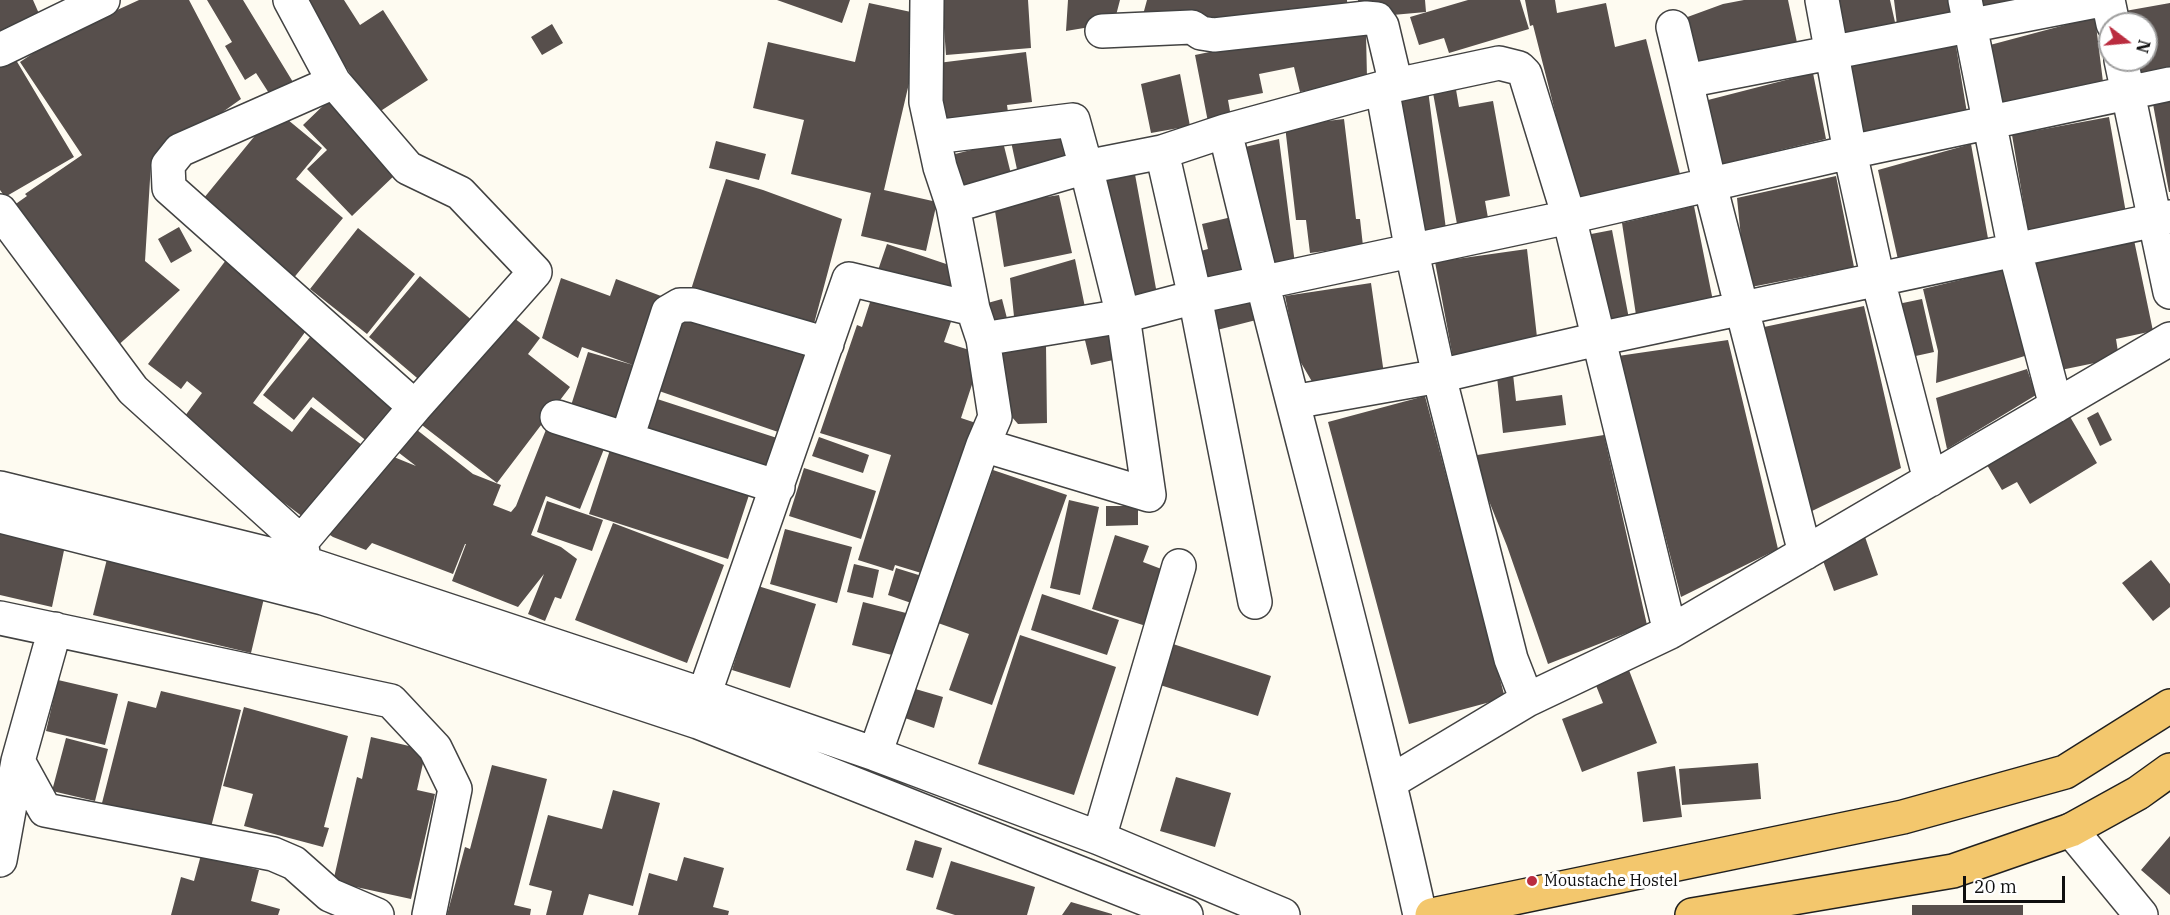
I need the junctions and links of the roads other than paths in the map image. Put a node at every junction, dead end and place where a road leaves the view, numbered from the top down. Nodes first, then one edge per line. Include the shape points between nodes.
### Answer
1 (103, 0) edge
2 (290, 0) edge
3 (927, 0) edge
4 (1822, 0) edge
5 (2101, 0) edge
6 (1968, 13) edge
7 (1673, 27) dead end
8 (1102, 31) dead end
9 (0, 51) edge
10 (1832, 53) junction
11 (2124, 72) edge
12 (1686, 81) junction
13 (334, 82) junction
14 (2170, 84) edge
15 (1389, 86) junction
16 (2128, 93) junction
17 (1990, 122) junction
18 (1225, 131) junction
19 (934, 137) junction
20 (1162, 152) junction
21 (1850, 152) junction
22 (1086, 167) junction
23 (1710, 185) junction
24 (953, 206) junction
25 (0, 211) edge
26 (1569, 218) junction
27 (2162, 219) edge
28 (2015, 251) junction
29 (1412, 252) junction
30 (1878, 280) junction
31 (1261, 284) junction
32 (2170, 292) edge
33 (1195, 297) junction
34 (1742, 309) junction
35 (1123, 315) junction
36 (978, 324) junction
37 (1598, 339) junction
38 (2170, 339) edge
39 (827, 344) junction
40 (1438, 376) junction
41 (1293, 402) junction
42 (2056, 406) junction
43 (415, 407) junction
44 (557, 417) dead end
45 (627, 438) junction
46 (983, 446) junction
47 (1930, 480) junction
48 (778, 487) junction
49 (0, 488) edge
50 (0, 516) edge
51 (303, 552) junction
52 (1805, 553) junction
53 (1179, 566) dead end
54 (1255, 602) dead end
55 (0, 618) edge
56 (55, 629) junction
57 (1670, 632) junction
58 (704, 695) junction
59 (1527, 700) junction
60 (2170, 706) edge
61 (875, 754) junction
62 (18, 761) junction
63 (2170, 770) edge
64 (1390, 782) junction
65 (2072, 830) junction
66 (1099, 838) junction
67 (0, 860) edge
68 (376, 915) edge
69 (429, 915) edge
70 (1186, 915) edge
71 (1283, 915) edge
72 (1420, 915) edge
73 (1432, 915) edge
74 (1692, 915) edge
75 (2141, 915) edge

1 - 9 street
2 - 13 street
3 - 19 street via 926,102
4 - 10 street
5 - 6 street
6 - 10 street
6 - 17 street
7 - 12 street
8 - 15 street via 1192,27 1214,35 1377,19 1382,26
10 - 12 street
10 - 21 street
11 - 16 street
12 - 23 street
13 - 43 street via 408,168 460,193 535,272
13 - 43 street via 180,150 168,165 169,188
14 - 16 street
15 - 18 street
15 - 26 street via 1499,63 1519,68 1525,74
15 - 29 street
16 - 17 street
16 - 27 street
17 - 21 street
17 - 28 street
18 - 20 street
18 - 31 street
19 - 22 street via 1072,120
19 - 24 street
20 - 22 street
20 - 33 street
21 - 23 street
21 - 30 street
22 - 24 street
22 - 35 street
23 - 26 street
23 - 34 street
24 - 36 street
25 - 51 street via 132,390
26 - 29 street
26 - 37 street
27 - 28 street
27 - 32 street
28 - 30 street
28 - 42 street
29 - 31 street
29 - 40 street
30 - 34 street
30 - 47 street
31 - 33 street
31 - 41 street
33 - 35 street
33 - 54 street
34 - 37 street
34 - 52 street
35 - 36 street
35 - 46 street via 1149,495
36 - 39 street via 849,279
36 - 46 street via 995,417
37 - 40 street
37 - 57 street
38 - 42 street
39 - 45 street via 693,305 680,305 668,312
39 - 48 street
40 - 41 street
40 - 59 street via 1511,659
41 - 64 street
42 - 47 street
43 - 51 street
44 - 45 street
45 - 48 street
46 - 61 street
47 - 52 street
48 - 58 street
49 - 51 street
50 - 70 street via 323,598 698,722
51 - 58 street
52 - 57 street
53 - 66 street
55 - 56 street
56 - 62 street
56 - 69 street via 391,701 435,748 455,789
57 - 59 street
58 - 61 street
59 - 64 street
60 - 73 main road via 2065,772 1903,817
61 - 66 street
62 - 67 street
62 - 68 street via 45,810 273,854 294,863 330,895
63 - 65 main road
64 - 72 street
65 - 74 main road via 1953,871
65 - 75 street
66 - 71 street

